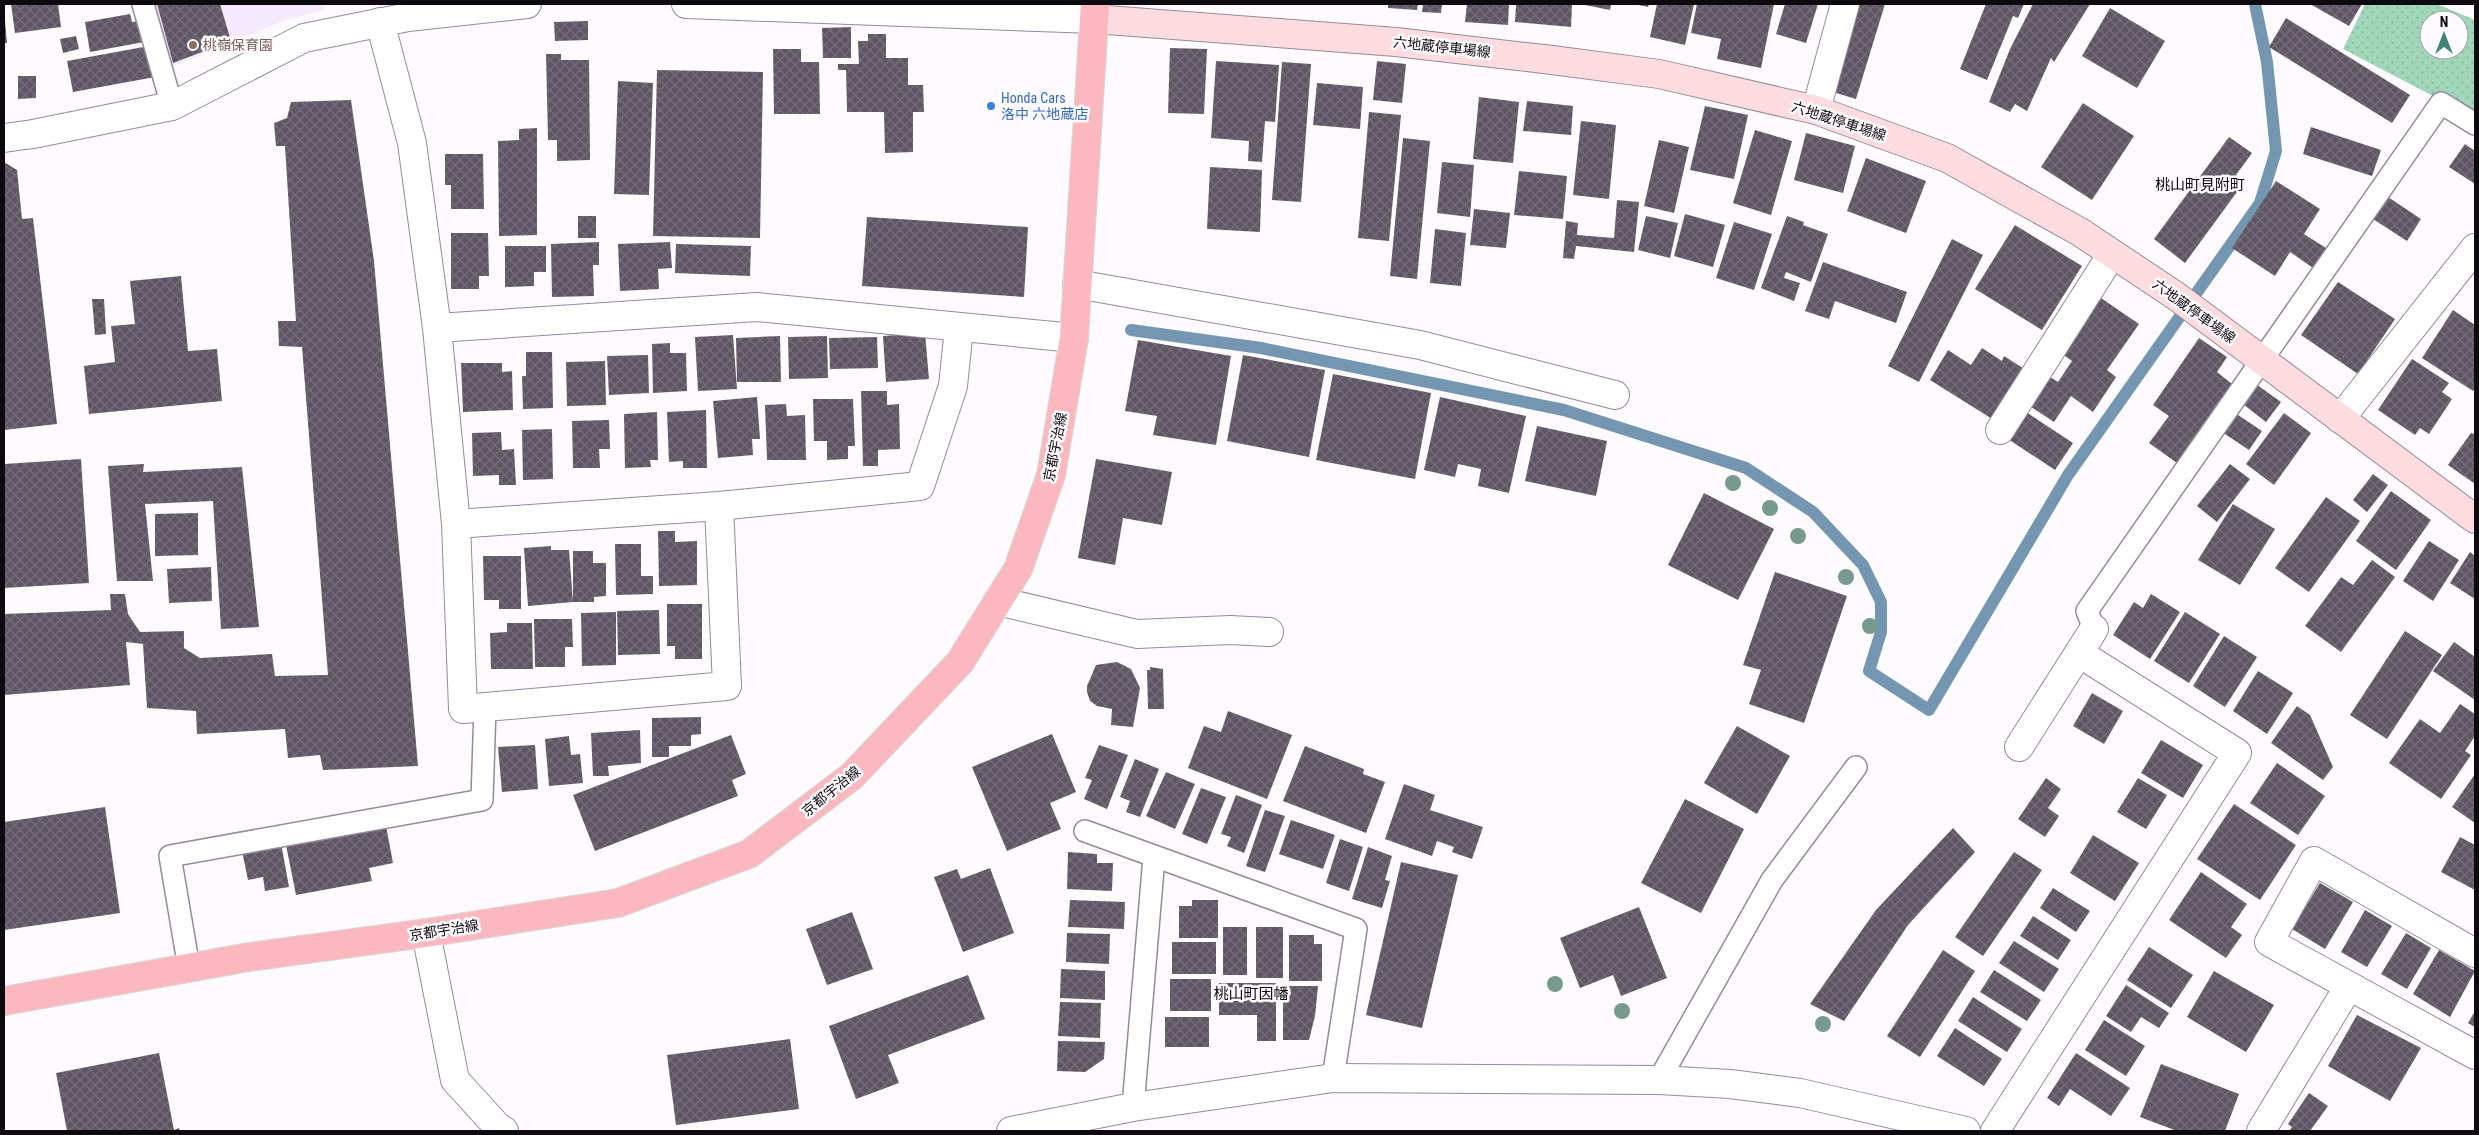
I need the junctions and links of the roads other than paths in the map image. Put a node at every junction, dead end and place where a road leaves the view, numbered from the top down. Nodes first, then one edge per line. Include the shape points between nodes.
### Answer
1 (143, 4) edge
2 (527, 4) edge
3 (686, 4) edge
4 (1845, 4) edge
5 (1094, 11) edge
6 (380, 22) junction
7 (172, 106) junction
8 (1816, 110) junction
9 (2475, 124) edge
10 (4, 138) edge
11 (2475, 248) edge
12 (2112, 254) junction
13 (1077, 284) junction
14 (437, 328) junction
15 (959, 328) junction
16 (1074, 338) junction
17 (2261, 361) junction
18 (1615, 395) dead end
19 (2340, 419) junction
20 (2000, 430) dead end
21 (719, 506) junction
22 (2475, 519) edge
23 (456, 524) junction
24 (998, 601) junction
25 (2094, 630) joint
26 (1268, 632) dead end
27 (2079, 653) junction
28 (485, 707) junction
29 (2019, 747) dead end
30 (1856, 767) dead end
31 (1085, 831) dead end
32 (1154, 857) junction
33 (426, 933) junction
34 (2475, 953) edge
35 (190, 968) junction
36 (2349, 986) junction
37 (4, 1001) edge
38 (2475, 1055) edge
39 (1333, 1078) junction
40 (1659, 1080) junction
41 (1132, 1107) junction
42 (504, 1131) edge
43 (1010, 1131) edge
44 (1966, 1131) edge
45 (1995, 1131) edge
46 (2261, 1131) edge

1 - 7 lane
2 - 6 street
3 - 5 street
4 - 8 street
5 - 8 main road, 六地蔵停車場線 via 1396,42 1659,74
5 - 13 main road, 京都宇治線
6 - 7 street via 304,38
6 - 14 street via 412,143
7 - 10 street
8 - 12 main road, 六地蔵停車場線 via 1948,158 2080,232
9 - 17 lane via 2441,103
11 - 19 street
12 - 17 main road, 六地蔵停車場線 via 2185,303
12 - 20 street
13 - 16 main road, 京都宇治線
13 - 18 street via 1420,344
14 - 15 street via 757,307
14 - 23 street
15 - 16 street
15 - 21 street via 952,386 920,486
16 - 24 main road, 京都宇治線 via 1051,475 1018,569
17 - 19 main road, 六地蔵停車場線
17 - 25 lane via 2087,610
19 - 22 main road, 六地蔵停車場線
21 - 23 street
21 - 28 street via 727,686
23 - 28 street via 463,709
24 - 26 street via 1137,634 1230,630
24 - 33 main road, 京都宇治線 via 960,662 852,776 748,854 618,903
25 - 27 street
27 - 29 street
27 - 45 street via 2237,753
28 - 35 lane via 482,800 170,856
30 - 40 lane via 1772,880
31 - 32 lane
32 - 39 lane via 1356,929
32 - 41 lane
33 - 35 main road, 京都宇治線
33 - 42 street via 455,1080
34 - 36 street via 2314,861 2268,942
35 - 37 main road, 京都宇治線
36 - 38 street
36 - 46 street
39 - 40 street
39 - 41 street
40 - 44 street via 1730,1084 1800,1093
41 - 43 street

